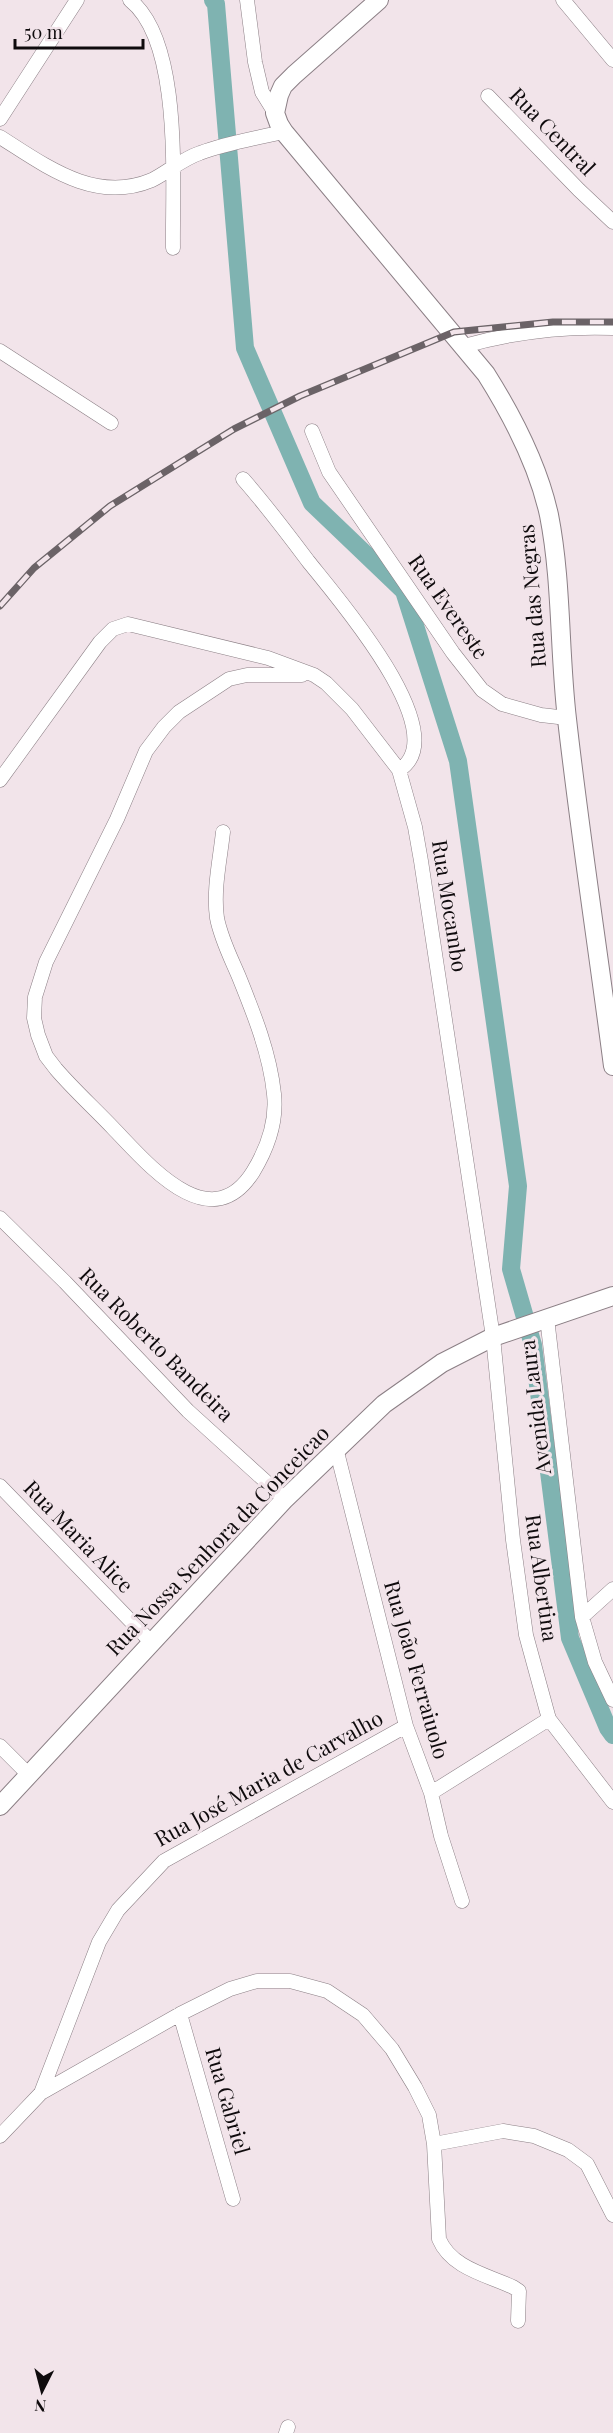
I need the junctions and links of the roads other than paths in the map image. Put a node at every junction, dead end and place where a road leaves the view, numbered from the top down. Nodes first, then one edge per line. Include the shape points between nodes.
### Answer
1 (76, 0) edge
2 (247, 0) edge
3 (379, 0) edge
4 (563, 0) edge
5 (137, 2) edge
6 (613, 60) edge
7 (488, 96) dead end
8 (275, 113) junction
9 (0, 119) edge
10 (284, 132) junction
11 (0, 137) edge
12 (172, 168) junction
13 (613, 222) edge
14 (173, 248) dead end
15 (613, 328) edge
16 (464, 346) junction
17 (0, 351) edge
18 (111, 423) dead end
19 (312, 431) dead end
20 (243, 479) dead end
21 (314, 675) junction
22 (567, 718) junction
23 (399, 770) junction
24 (0, 780) edge
25 (223, 832) dead end
26 (613, 1066) edge
27 (0, 1218) edge
28 (613, 1296) edge
29 (540, 1321) junction
30 (500, 1335) junction
31 (336, 1448) junction
32 (0, 1486) edge
33 (285, 1499) junction
34 (613, 1588) edge
35 (582, 1617) junction
36 (151, 1642) junction
37 (613, 1700) edge
38 (549, 1719) junction
39 (406, 1726) junction
40 (0, 1746) edge
41 (28, 1774) junction
42 (431, 1793) junction
43 (613, 1802) edge
44 (0, 1806) edge
45 (462, 1901) dead end
46 (180, 2014) junction
47 (41, 2093) junction
48 (0, 2136) edge
49 (434, 2144) junction
50 (233, 2199) dead end
51 (613, 2215) edge
52 (518, 2321) dead end

1 - 9 street
2 - 8 street via 262,92
3 - 8 main road via 294,75 279,94
4 - 6 street
5 - 12 street via 151,26 163,63 171,113
7 - 13 street, Rua Central
8 - 10 main road, Rua das Negras
10 - 12 street via 198,153
10 - 16 main road, Rua das Negras
11 - 12 street via 61,176 92,186 140,184
12 - 14 street
15 - 16 street via 532,330
16 - 22 main road, Rua das Negras via 506,405 548,513
17 - 18 street
19 - 22 street, Rua Evereste via 329,472 482,690 502,704
20 - 23 street via 362,629 393,675 408,708 414,740 412,756
21 - 23 street, Rua Mocambo via 339,694
21 - 24 street, Rua Mocambo via 267,658 129,624 113,629
21 - 25 street via 248,675 229,679 179,712 164,727 146,751 46,962 35,997 38,1035 56,1069 136,1153 172,1183 204,1199 228,1196 249,1178 270,1136 274,1115 274,1095 261,1034 218,921
22 - 26 main road, Rua das Negras
23 - 30 street, Rua Mocambo via 415,827 427,894 451,1071
27 - 33 street, Rua Roberto Bandeira via 188,1411
28 - 29 main road, Rua Nossa Senhora da Conceicao
29 - 30 main road, Rua Nossa Senhora da Conceicao
29 - 35 street, Avenida Laura
30 - 31 main road, Rua Nossa Senhora da Conceicao via 442,1363 384,1404
30 - 38 street, Rua Albertina via 513,1540 526,1635
31 - 33 main road, Rua Nossa Senhora da Conceicao
31 - 39 street, Rua João Ferraiuolo
32 - 36 street, Rua Maria Alice
33 - 36 main road, Rua Nossa Senhora da Conceicao
34 - 35 street
35 - 37 street, Avenida Laura via 595,1662
36 - 41 main road, Rua Nossa Senhora da Conceicao
38 - 42 street
38 - 43 street, Rua Albertina
39 - 42 street, Rua João Ferraiuolo
39 - 47 street, Rua José Maria de Carvalho via 164,1860 118,1910 99,1942
40 - 41 street
41 - 44 main road, Rua Nossa Senhora da Conceicao
42 - 45 street, Rua João Ferraiuolo
46 - 47 street, Rua José Maria de Carvalho
46 - 49 street, Rua José Maria de Carvalho via 230,1989 257,1981 290,1981 327,1991 363,2015 392,2049 429,2115
46 - 50 street, Rua Gabriel
47 - 48 street, Rua José Maria de Carvalho
49 - 51 street via 503,2130 534,2136 568,2150 587,2164
49 - 52 street, Rua José Maria de Carvalho via 439,2239 444,2251 457,2262 519,2291

